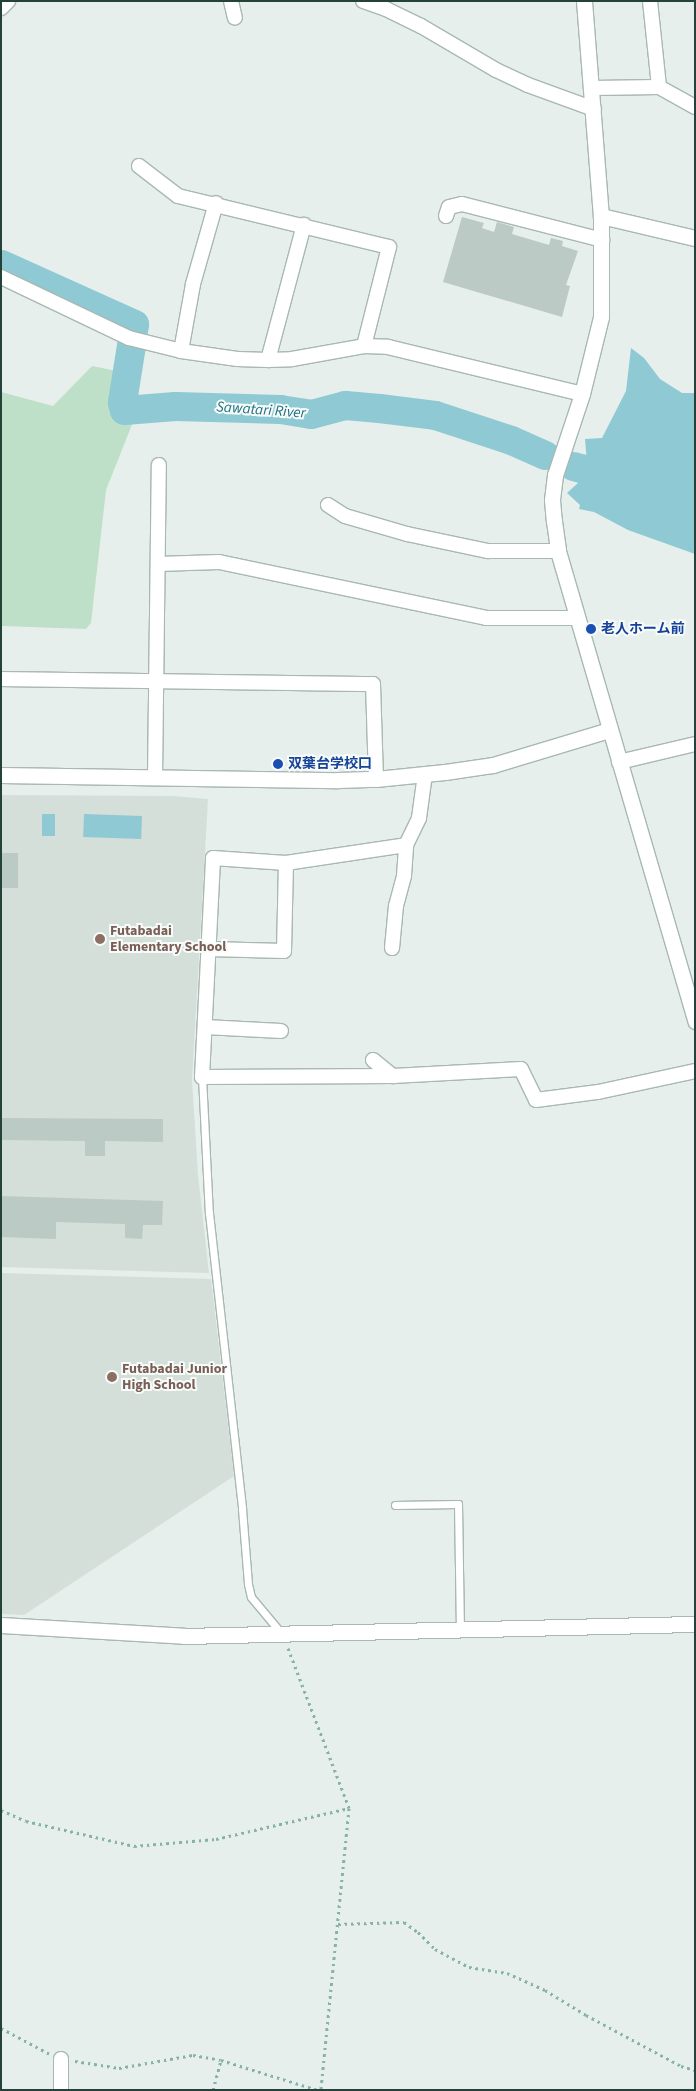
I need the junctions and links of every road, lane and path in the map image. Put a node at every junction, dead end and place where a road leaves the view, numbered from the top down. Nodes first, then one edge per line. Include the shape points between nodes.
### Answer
1 (8, 1) edge
2 (231, 1) edge
3 (363, 1) edge
4 (650, 1) edge
5 (586, 4) edge
6 (1, 8) edge
7 (235, 18) dead end
8 (659, 87) junction
9 (592, 88) junction
10 (695, 107) edge
11 (594, 109) junction
12 (139, 166) dead end
13 (216, 203) junction
14 (446, 216) dead end
15 (601, 216) junction
16 (304, 226) junction
17 (695, 238) edge
18 (602, 240) junction
19 (1, 277) edge
20 (364, 346) junction
21 (181, 351) junction
22 (268, 360) junction
23 (582, 394) junction
24 (159, 465) dead end
25 (328, 506) dead end
26 (558, 551) junction
27 (158, 564) junction
28 (578, 618) junction
29 (1, 679) edge
30 (156, 680) junction
31 (609, 730) junction
32 (695, 744) edge
33 (619, 762) junction
34 (424, 774) junction
35 (1, 776) edge
36 (155, 778) junction
37 (376, 778) junction
38 (406, 845) junction
39 (286, 863) junction
40 (392, 948) dead end
41 (209, 949) junction
42 (695, 1021) edge
43 (205, 1027) junction
44 (280, 1031) dead end
45 (373, 1060) dead end
46 (695, 1071) edge
47 (393, 1076) junction
48 (202, 1077) junction
49 (395, 1505) dead end
50 (695, 1624) edge
51 (1, 1625) edge
52 (460, 1630) junction
53 (283, 1636) junction
54 (349, 1808) junction
55 (1, 1810) edge
56 (338, 1924) junction
57 (1, 2028) edge
58 (61, 2059) junction
59 (221, 2060) junction
60 (695, 2070) edge
61 (61, 2090) edge
62 (212, 2090) edge
63 (319, 2090) edge

1 - 6 street
2 - 7 street
3 - 11 street via 421,26 528,85
4 - 8 street
5 - 9 street
8 - 9 street
8 - 10 street
9 - 11 street
11 - 15 street
12 - 13 street via 178,196
13 - 16 street
13 - 21 street via 193,284
14 - 18 street via 450,207 462,204
15 - 17 street
15 - 18 street
16 - 20 street via 389,247
16 - 22 street
18 - 23 street via 601,317
19 - 21 street via 129,338
20 - 22 street
20 - 23 street via 388,348
21 - 22 street
23 - 26 street via 555,475 552,500
24 - 27 street
25 - 26 street via 345,516 407,534 479,549
26 - 28 street
27 - 28 street via 218,562 486,618
27 - 30 street
28 - 31 street
29 - 30 street
30 - 36 street
30 - 37 street via 373,684
31 - 33 street
31 - 34 street via 493,765
32 - 33 street
33 - 42 street
34 - 37 street
34 - 38 street via 419,818
35 - 36 street
36 - 37 street
38 - 39 street
38 - 40 street
39 - 41 street via 284,951
39 - 41 street via 213,858
41 - 43 street
43 - 44 street
43 - 48 street
45 - 47 street
46 - 47 street via 598,1092 536,1100 521,1069
47 - 48 street
48 - 53 lane via 210,1213 248,1584 251,1597
49 - 52 lane via 458,1504
50 - 52 street
51 - 53 street via 184,1636
52 - 53 street
53 - 54 path
54 - 55 path via 216,1839 134,1846 26,1821
54 - 56 path
56 - 60 path via 404,1922 435,1949 469,1966 507,1974 545,1990 681,2066
56 - 63 path
57 - 58 path
58 - 59 path via 119,2068 193,2054
58 - 61 street
59 - 62 path
59 - 63 path

